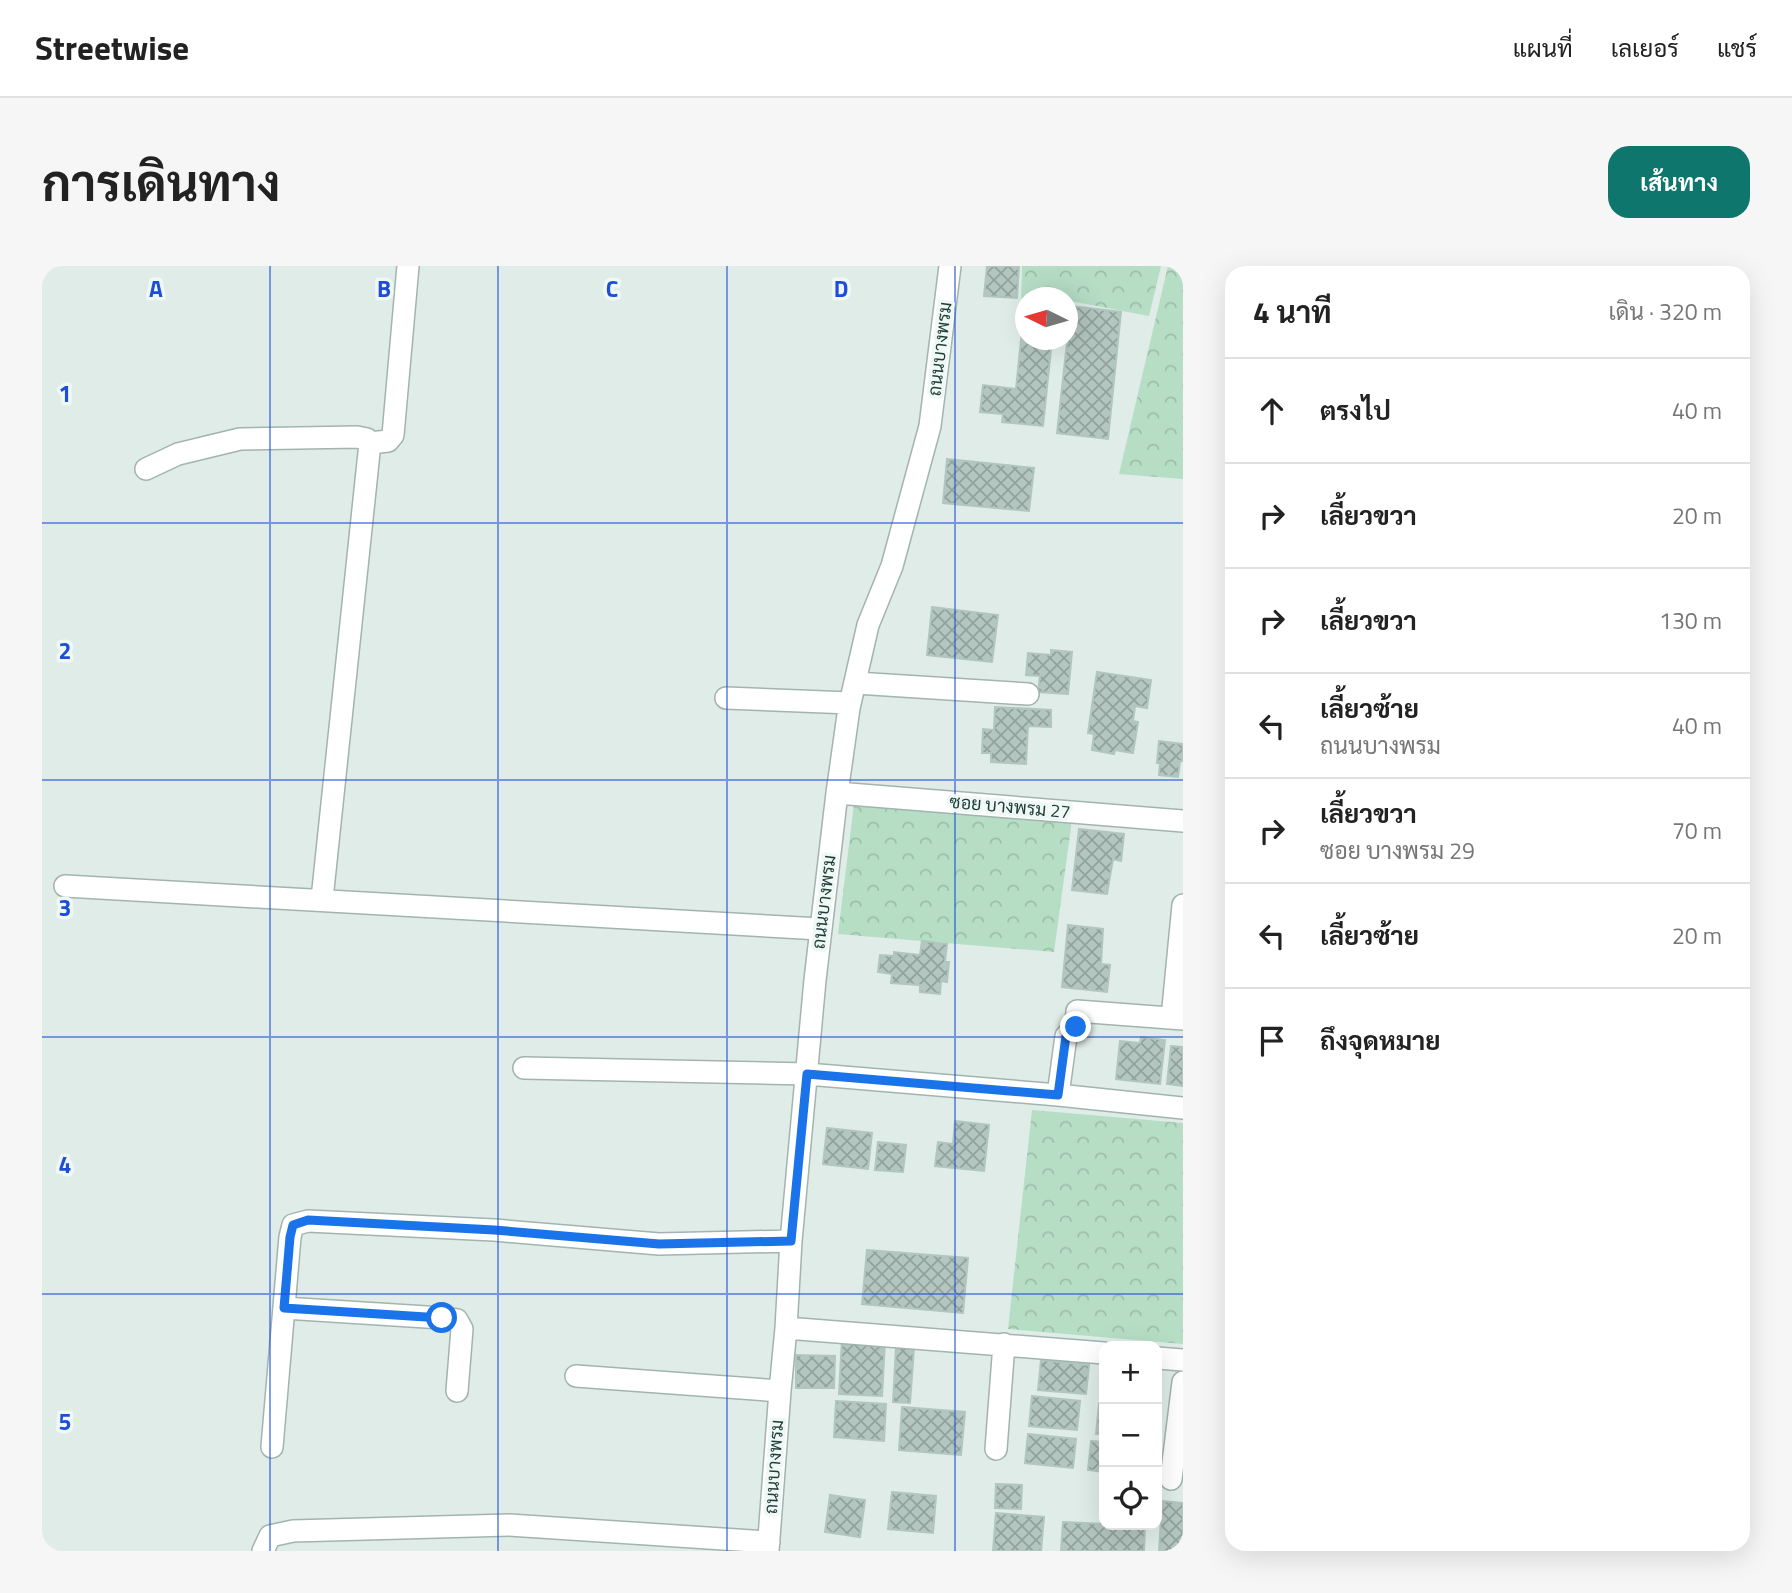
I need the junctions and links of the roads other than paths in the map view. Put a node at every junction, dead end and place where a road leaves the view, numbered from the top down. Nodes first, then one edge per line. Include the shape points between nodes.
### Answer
1 (408, 266) edge
2 (950, 266) edge
3 (370, 443) junction
4 (146, 469) dead end
5 (853, 693) junction
6 (1028, 694) dead end
7 (726, 698) dead end
8 (837, 793) junction
9 (1183, 821) edge
10 (65, 886) dead end
11 (321, 900) junction
12 (1183, 905) edge
13 (820, 929) junction
14 (1177, 1019) edge
15 (524, 1068) dead end
16 (807, 1074) junction
17 (1058, 1095) junction
18 (1183, 1108) edge
19 (791, 1241) junction
20 (284, 1308) junction
21 (786, 1328) junction
22 (1003, 1344) junction
23 (1099, 1353) edge
24 (1162, 1358) edge
25 (1183, 1360) edge
26 (576, 1376) dead end
27 (1183, 1382) edge
28 (457, 1391) dead end
29 (780, 1391) junction
30 (272, 1447) dead end
31 (996, 1450) dead end
32 (1171, 1479) dead end
33 (769, 1547) edge
34 (263, 1551) edge

1 - 3 street via 393,435 388,441
2 - 5 street, ถนนบางพรม via 930,426 892,566 868,625
3 - 4 street via 357,437 240,439 178,454
3 - 11 street
5 - 6 street
5 - 7 street
5 - 8 street, ถนนบางพรม
8 - 9 street, ซอย บางพรม 27
8 - 13 street, ถนนบางพรม
10 - 11 street
11 - 13 street
12 - 14 street
13 - 16 street, ถนนบางพรม
14 - 17 street via 1077,1011 1076,1027 1066,1036
15 - 16 street
16 - 17 street
16 - 19 street, ถนนบางพรม
17 - 18 street
19 - 20 street via 659,1244 308,1220 293,1225
19 - 21 street, ถนนบางพรม
20 - 28 street via 457,1320 462,1329
20 - 30 street
21 - 22 street
21 - 29 street, ถนนบางพรม
22 - 23 street
22 - 31 street
24 - 25 street
26 - 29 street
27 - 32 street
29 - 33 street, ถนนบางพรม
33 - 34 street via 509,1525 293,1531 270,1535

